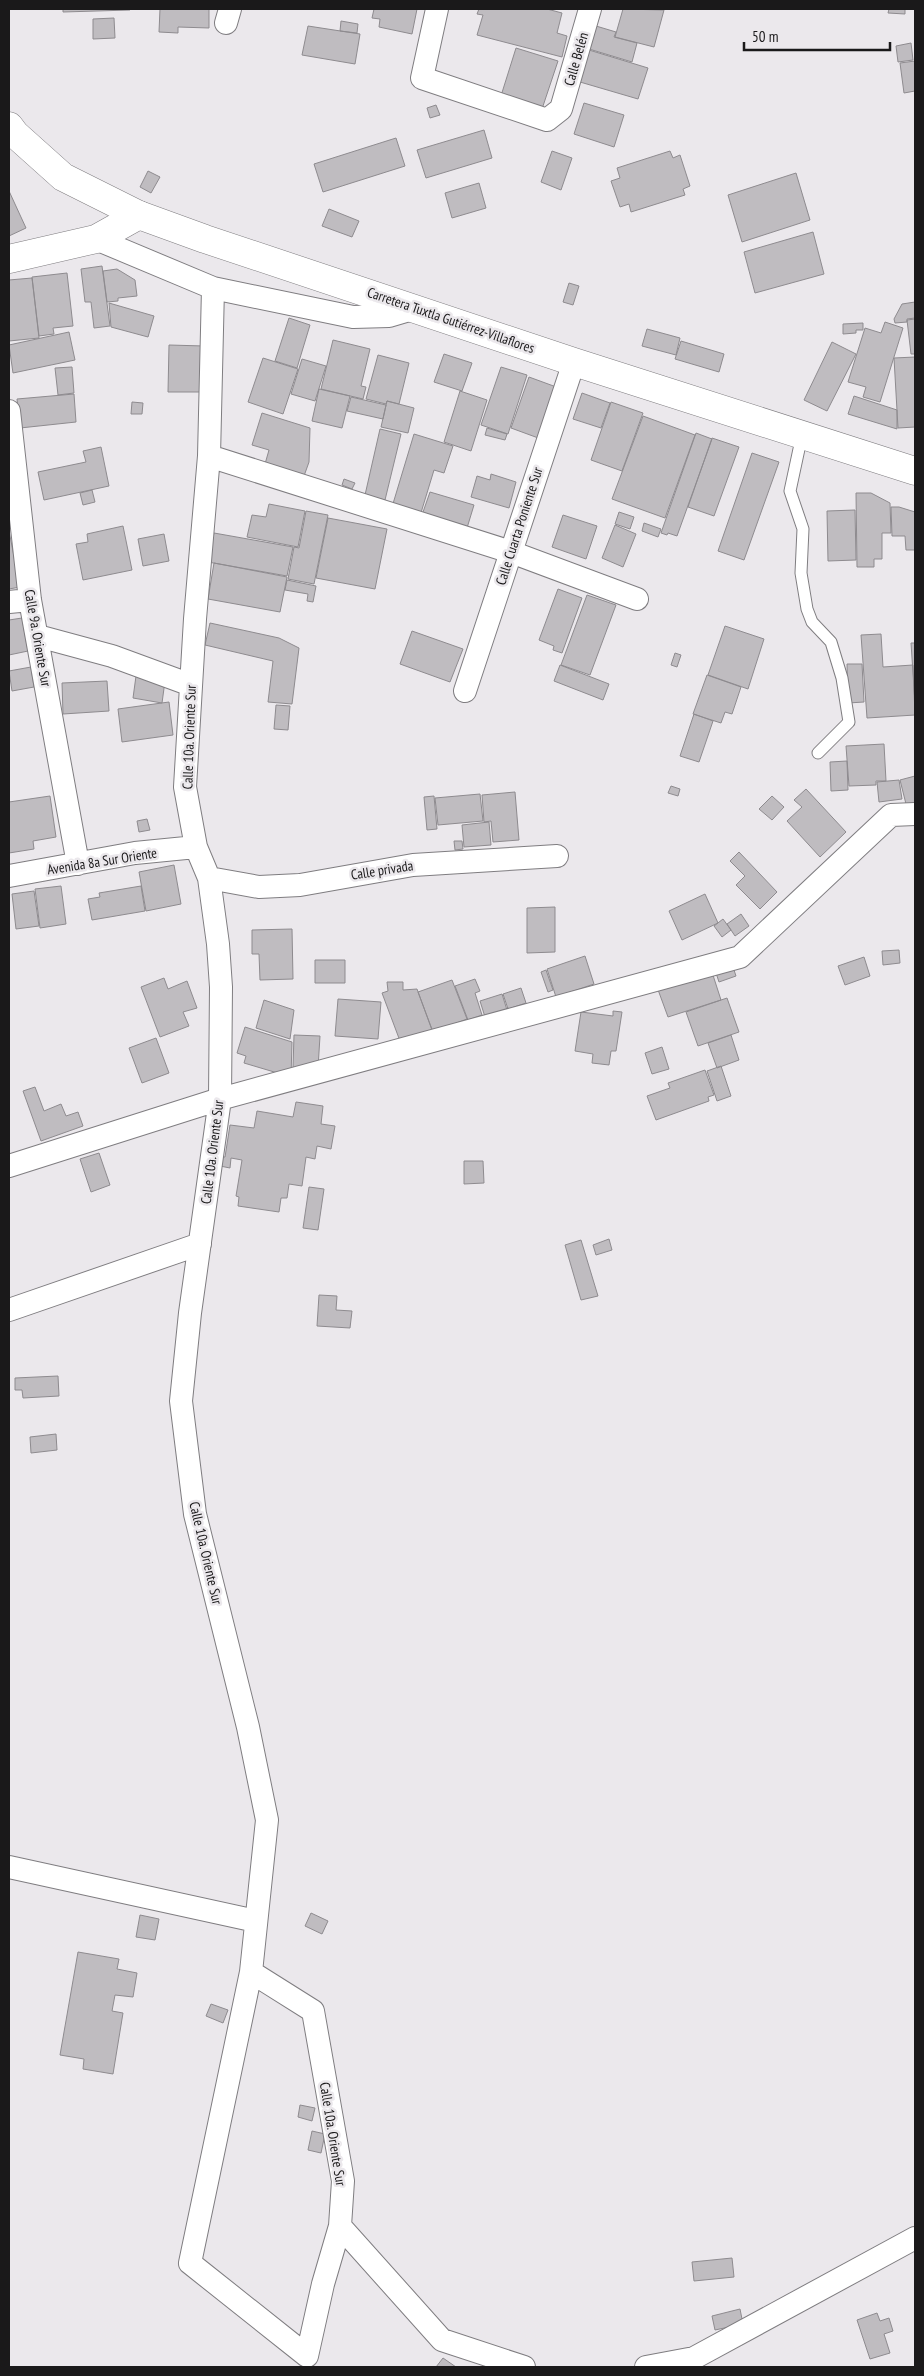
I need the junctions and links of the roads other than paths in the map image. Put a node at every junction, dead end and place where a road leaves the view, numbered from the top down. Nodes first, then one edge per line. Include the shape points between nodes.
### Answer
1 (437, 9) edge
2 (590, 9) edge
3 (9, 126) edge
4 (139, 215) junction
5 (96, 239) junction
6 (9, 259) edge
7 (213, 288) junction
8 (416, 308) junction
9 (574, 362) junction
10 (9, 411) edge
11 (802, 434) junction
12 (210, 456) junction
13 (915, 471) edge
14 (511, 552) junction
15 (637, 599) dead end
16 (20, 601) edge
17 (38, 636) junction
18 (191, 685) junction
19 (465, 691) dead end
20 (818, 753) dead end
21 (915, 814) edge
22 (196, 847) junction
23 (557, 856) dead end
24 (78, 864) junction
25 (9, 876) edge
26 (209, 878) junction
27 (220, 1099) junction
28 (9, 1166) edge
29 (200, 1244) junction
30 (9, 1310) edge
31 (9, 1867) edge
32 (256, 1921) junction
33 (251, 1972) junction
34 (340, 2226) junction
35 (915, 2238) edge
36 (524, 2367) edge
37 (646, 2367) edge

1 - 2 street, Calle Belén via 422,78 547,120 561,109
3 - 4 main road, Carretera Tuxtla Gutiérrez-Villaflores via 63,177
4 - 5 main road
4 - 8 main road, Carretera Tuxtla Gutiérrez-Villaflores
5 - 6 main road
5 - 7 street
7 - 8 street via 353,317 389,316
7 - 12 street, Calle 10a. Oriente Sur
8 - 9 main road, Carretera Tuxtla Gutiérrez-Villaflores
9 - 11 main road, Carretera Tuxtla Gutiérrez-Villaflores
9 - 14 street, Calle Cuarta Poniente Sur
10 - 16 street, Calle 9a. Oriente Sur
11 - 13 main road, Carretera Tuxtla Gutiérrez-Villaflores
11 - 20 lane via 790,491 803,529 801,573 806,609 812,622 831,642 842,678 849,722
12 - 14 street
12 - 18 street, Calle 10a. Oriente Sur
14 - 15 street
14 - 19 street, Calle Cuarta Poniente Sur
16 - 17 street, Calle 9a. Oriente Sur
17 - 18 street via 112,656
17 - 24 street, Calle 9a. Oriente Sur
18 - 22 street, Calle 10a. Oriente Sur via 185,787
21 - 27 street via 891,815 740,956
22 - 24 street, Avenida 8a Sur Oriente via 135,853
22 - 26 street, Calle 10a. Oriente Sur
23 - 26 street, Calle privada via 413,865 300,885 259,887
24 - 25 street, Avenida 8a Sur Oriente
26 - 27 street, Calle 10a. Oriente Sur via 221,987
27 - 28 street
27 - 29 street, Calle 10a. Oriente Sur
29 - 30 street
29 - 32 street, Calle 10a. Oriente Sur via 181,1401 195,1514 248,1727 266,1820
31 - 32 street
32 - 33 street, Calle 10a. Oriente Sur
33 - 34 street, Calle 10a. Oriente Sur via 312,2011 343,2181
33 - 34 street, Calle 10a. Oriente Sur via 190,2263 307,2356
34 - 36 street via 442,2340
35 - 37 street via 694,2358

